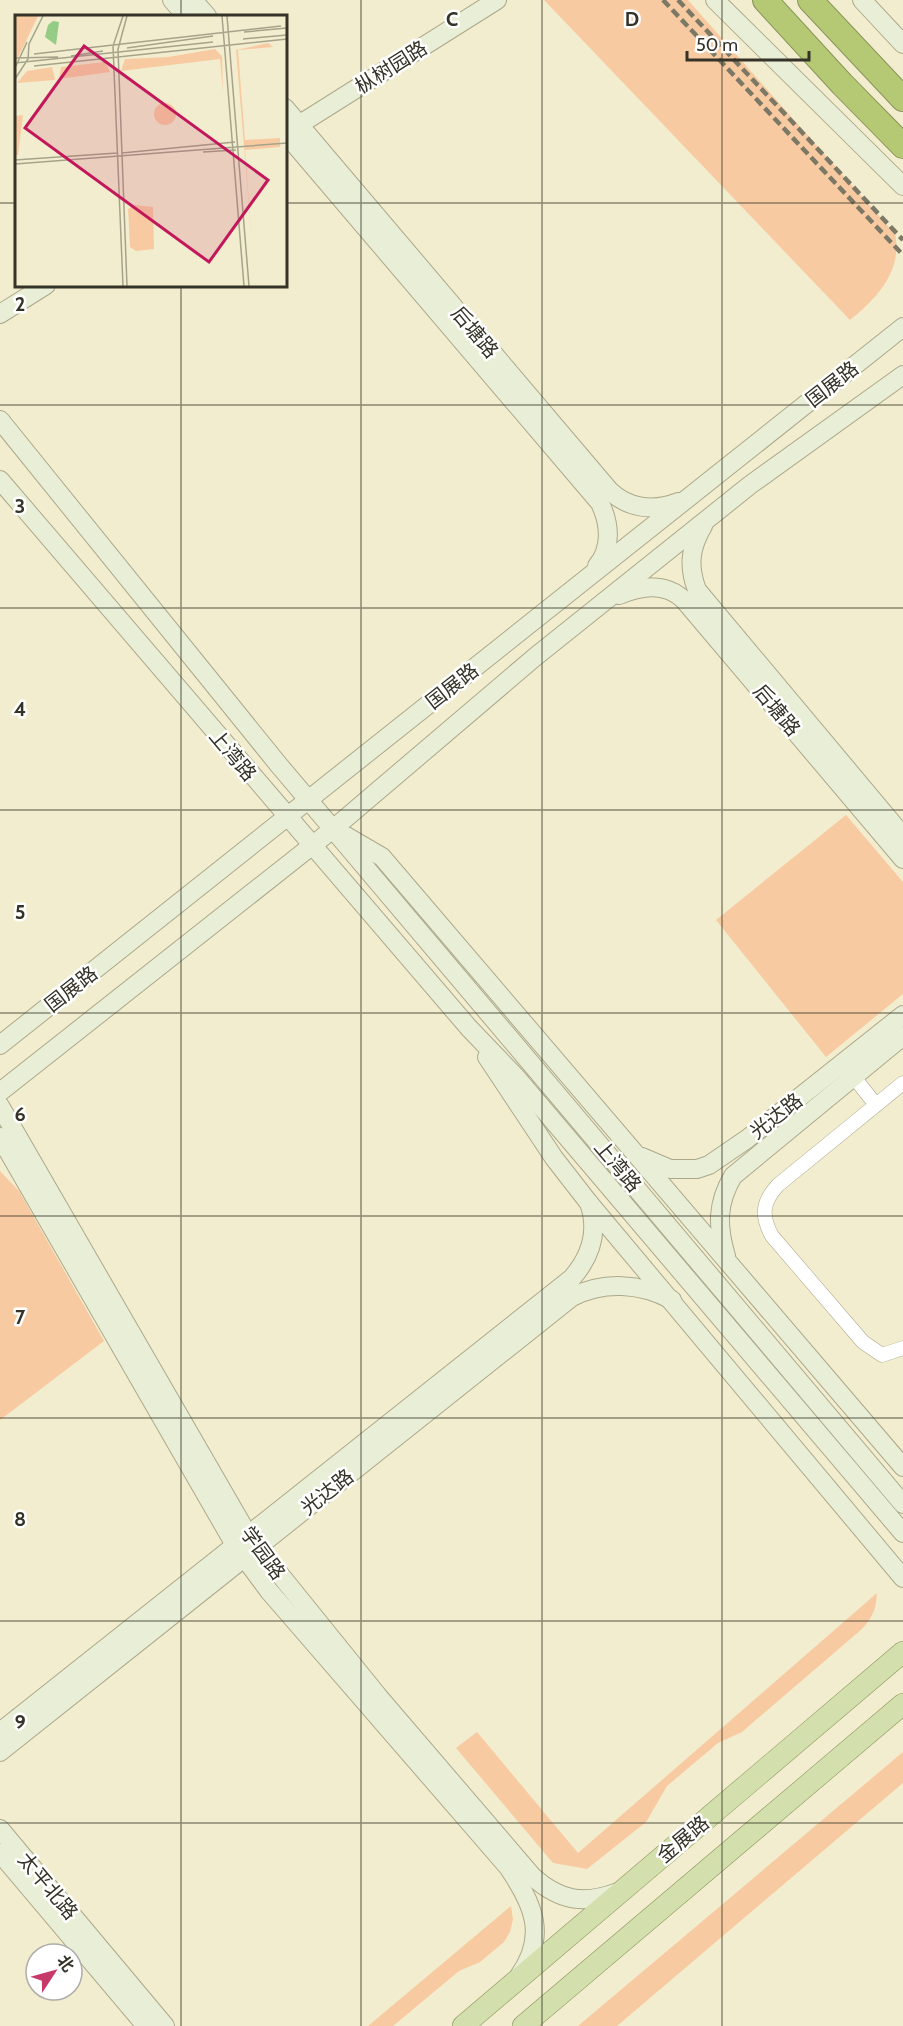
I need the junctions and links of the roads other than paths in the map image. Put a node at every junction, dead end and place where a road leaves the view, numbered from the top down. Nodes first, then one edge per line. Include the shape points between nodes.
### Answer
1 (172, 0) edge
2 (193, 0) edge
3 (483, 0) edge
4 (497, 0) edge
5 (716, 0) edge
6 (765, 0) edge
7 (810, 0) edge
8 (862, 0) edge
9 (185, 15) edge
10 (206, 15) edge
11 (903, 44) edge
12 (903, 99) edge
13 (289, 126) edge
14 (903, 146) edge
15 (903, 186) edge
16 (31, 286) edge
17 (44, 286) edge
18 (0, 306) edge
19 (0, 314) edge
20 (903, 327) edge
21 (903, 375) edge
22 (0, 420) edge
23 (0, 480) edge
24 (688, 498) junction
25 (708, 519) junction
26 (586, 579) junction
27 (604, 602) junction
28 (309, 800) junction
29 (287, 817) junction
30 (333, 829) junction
31 (903, 836) edge
32 (312, 846) junction
33 (903, 859) edge
34 (903, 1015) edge
35 (468, 1028) junction
36 (903, 1036) edge
37 (0, 1045) edge
38 (853, 1076) junction
39 (903, 1083) edge
40 (0, 1092) edge
41 (876, 1105) junction
42 (0, 1106) edge
43 (0, 1137) edge
44 (635, 1153) junction
45 (589, 1203) junction
46 (731, 1265) junction
47 (672, 1300) junction
48 (903, 1348) edge
49 (837, 1440) junction
50 (903, 1467) edge
51 (903, 1504) edge
52 (903, 1533) edge
53 (246, 1546) junction
54 (903, 1578) edge
55 (903, 1652) edge
56 (903, 1704) edge
57 (0, 1732) edge
58 (0, 1752) edge
59 (0, 1829) edge
60 (0, 1853) edge
61 (622, 1891) junction
62 (515, 1982) junction
63 (146, 2026) edge
64 (165, 2026) edge
65 (464, 2026) edge
66 (523, 2026) edge

1 - 9 street
2 - 10 street
3 - 13 street, 枞树园路
4 - 13 street, 枞树园路
5 - 15 street
6 - 14 highway
7 - 12 highway
8 - 11 street
13 - 24 street, 后塘路 via 619,500 633,506 662,507
13 - 26 street, 后塘路 via 600,503 607,525 606,551
16 - 18 street
17 - 19 street
20 - 24 street, 国展路
21 - 25 street, 国展路
22 - 28 street, 上湾路
23 - 29 street, 上湾路
24 - 26 street, 国展路
25 - 27 street, 国展路
25 - 31 street, 后塘路 via 690,560 697,590
26 - 28 street, 国展路
27 - 30 street, 国展路
27 - 33 street, 后塘路 via 648,587 674,591
28 - 29 street, 国展路
28 - 30 street, 上湾路
29 - 32 street, 上湾路
29 - 37 street, 国展路
30 - 32 street, 国展路
30 - 44 street, 上湾路 via 382,857
30 - 49 street, 上湾路
32 - 35 street, 上湾路
32 - 40 street, 国展路
34 - 44 street, 光达路 via 747,1139 709,1164 697,1169 670,1169
35 - 45 street, 上湾路 via 548,1149
35 - 49 street, 上湾路 via 516,1077
36 - 38 street, 光达路
38 - 41 street
38 - 46 street, 光达路 via 733,1176 719,1206 719,1224
39 - 41 street
41 - 48 street via 778,1185 766,1202 765,1222 772,1236 862,1342 882,1355
42 - 53 street, 学园路
43 - 53 street, 学园路
44 - 46 street, 上湾路
45 - 47 street, 上湾路
45 - 53 street, 光达路 via 593,1234 583,1265 572,1278
46 - 50 street, 上湾路
47 - 53 street, 光达路 via 653,1291 626,1286 602,1286 572,1297
47 - 54 street, 上湾路
49 - 51 street, 上湾路
49 - 52 street, 上湾路
53 - 57 street, 光达路
53 - 58 street, 光达路
53 - 61 street, 学园路 via 533,1877 547,1889 577,1899 590,1900
53 - 62 street, 学园路 via 269,1591 508,1867 525,1892 534,1916 535,1940 533,1952
55 - 61 main road, 金展路
56 - 66 main road, 金展路
59 - 64 street, 太平北路
60 - 63 street, 太平北路
61 - 62 main road, 金展路
62 - 65 main road, 金展路

